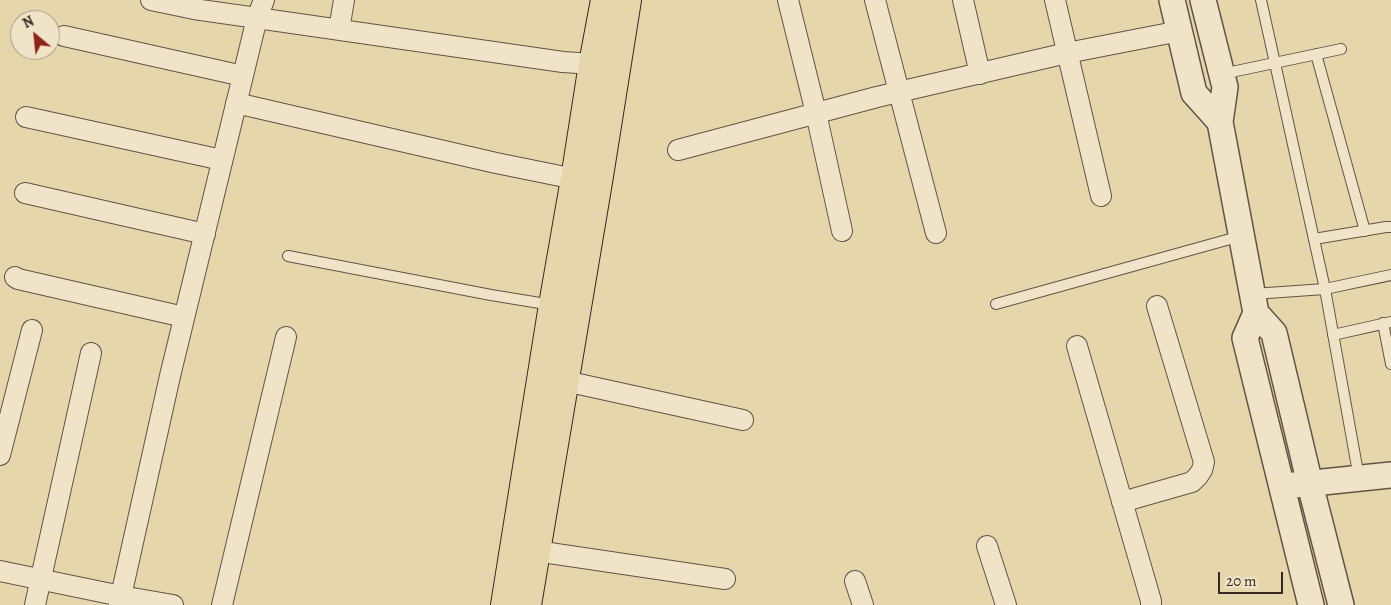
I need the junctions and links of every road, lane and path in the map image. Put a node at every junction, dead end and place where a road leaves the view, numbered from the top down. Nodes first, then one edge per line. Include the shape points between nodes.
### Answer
1 (151, 0) edge
2 (344, 0) edge
3 (605, 0) edge
4 (628, 0) edge
5 (788, 0) edge
6 (875, 0) edge
7 (963, 0) edge
8 (1055, 0) edge
9 (1172, 0) edge
10 (1203, 0) edge
11 (1261, 0) edge
12 (195, 4) edge
13 (261, 9) edge
14 (339, 30) junction
15 (1180, 32) junction
16 (64, 36) dead end
17 (1341, 49) dead end
18 (1067, 53) junction
19 (1316, 54) junction
20 (1275, 62) junction
21 (592, 64) junction
22 (980, 74) junction
23 (1222, 74) junction
24 (243, 76) junction
25 (899, 92) junction
26 (236, 103) junction
27 (816, 114) junction
28 (26, 117) dead end
29 (1220, 122) junction
30 (678, 150) dead end
31 (222, 160) junction
32 (575, 179) junction
33 (25, 192) dead end
34 (1102, 196) dead end
35 (1391, 227) edge
36 (1365, 230) junction
37 (842, 231) dead end
38 (936, 233) dead end
39 (205, 234) junction
40 (1241, 236) junction
41 (1314, 240) junction
42 (288, 256) dead end
43 (1391, 275) edge
44 (16, 277) dead end
45 (1325, 289) junction
46 (996, 304) dead end
47 (1254, 304) junction
48 (553, 305) junction
49 (1157, 306) dead end
50 (184, 317) junction
51 (1387, 323) edge
52 (32, 330) dead end
53 (1333, 335) junction
54 (286, 337) dead end
55 (1078, 346) dead end
56 (91, 353) dead end
57 (1391, 364) edge
58 (566, 381) junction
59 (743, 420) dead end
60 (0, 455) edge
61 (1391, 475) edge
62 (1360, 478) junction
63 (1310, 484) junction
64 (1281, 485) junction
65 (1122, 502) junction
66 (987, 546) dead end
67 (536, 551) junction
68 (0, 571) edge
69 (42, 579) junction
70 (725, 579) dead end
71 (855, 581) dead end
72 (120, 600) edge
73 (35, 605) edge
74 (173, 605) edge
75 (222, 605) edge
76 (505, 605) edge
77 (528, 605) edge
78 (862, 605) edge
79 (1006, 605) edge
80 (1150, 605) edge
81 (1311, 605) edge
82 (1341, 605) edge

1 - 12 street
2 - 14 street
3 - 21 main road
4 - 58 main road
5 - 27 street
6 - 25 street
7 - 22 street
8 - 18 street
9 - 15 street
10 - 23 street
11 - 20 lane
12 - 13 street
13 - 14 street
13 - 24 street
14 - 21 street
15 - 18 street
15 - 29 street via 1194,93
16 - 24 street
17 - 19 lane
18 - 22 street
18 - 34 street
19 - 20 lane
19 - 36 lane
20 - 23 lane
20 - 41 lane
21 - 32 main road
22 - 25 street
23 - 29 street via 1225,87
24 - 26 street
25 - 27 street
25 - 38 street
26 - 31 street
26 - 32 street
27 - 30 street
27 - 37 street
28 - 31 street
29 - 40 street
31 - 39 street
32 - 48 main road
33 - 39 street
35 - 36 lane
36 - 41 lane
39 - 50 street
40 - 46 lane
40 - 47 street
41 - 45 lane
42 - 48 lane
43 - 45 lane
44 - 50 street
45 - 47 lane
45 - 53 lane
47 - 63 street via 1274,333
47 - 64 street via 1245,338
48 - 76 main road
49 - 65 street via 1204,462 1192,482
50 - 72 street
51 - 53 lane
51 - 57 lane
52 - 60 street
53 - 62 lane
54 - 75 street
55 - 65 street
56 - 69 street
58 - 59 street
58 - 67 main road
61 - 62 street
62 - 63 street
63 - 64 street
63 - 82 street
64 - 81 street
65 - 80 street
66 - 79 street
67 - 70 street
67 - 77 main road
68 - 69 street
69 - 72 street
69 - 73 street
71 - 78 street
72 - 74 street

